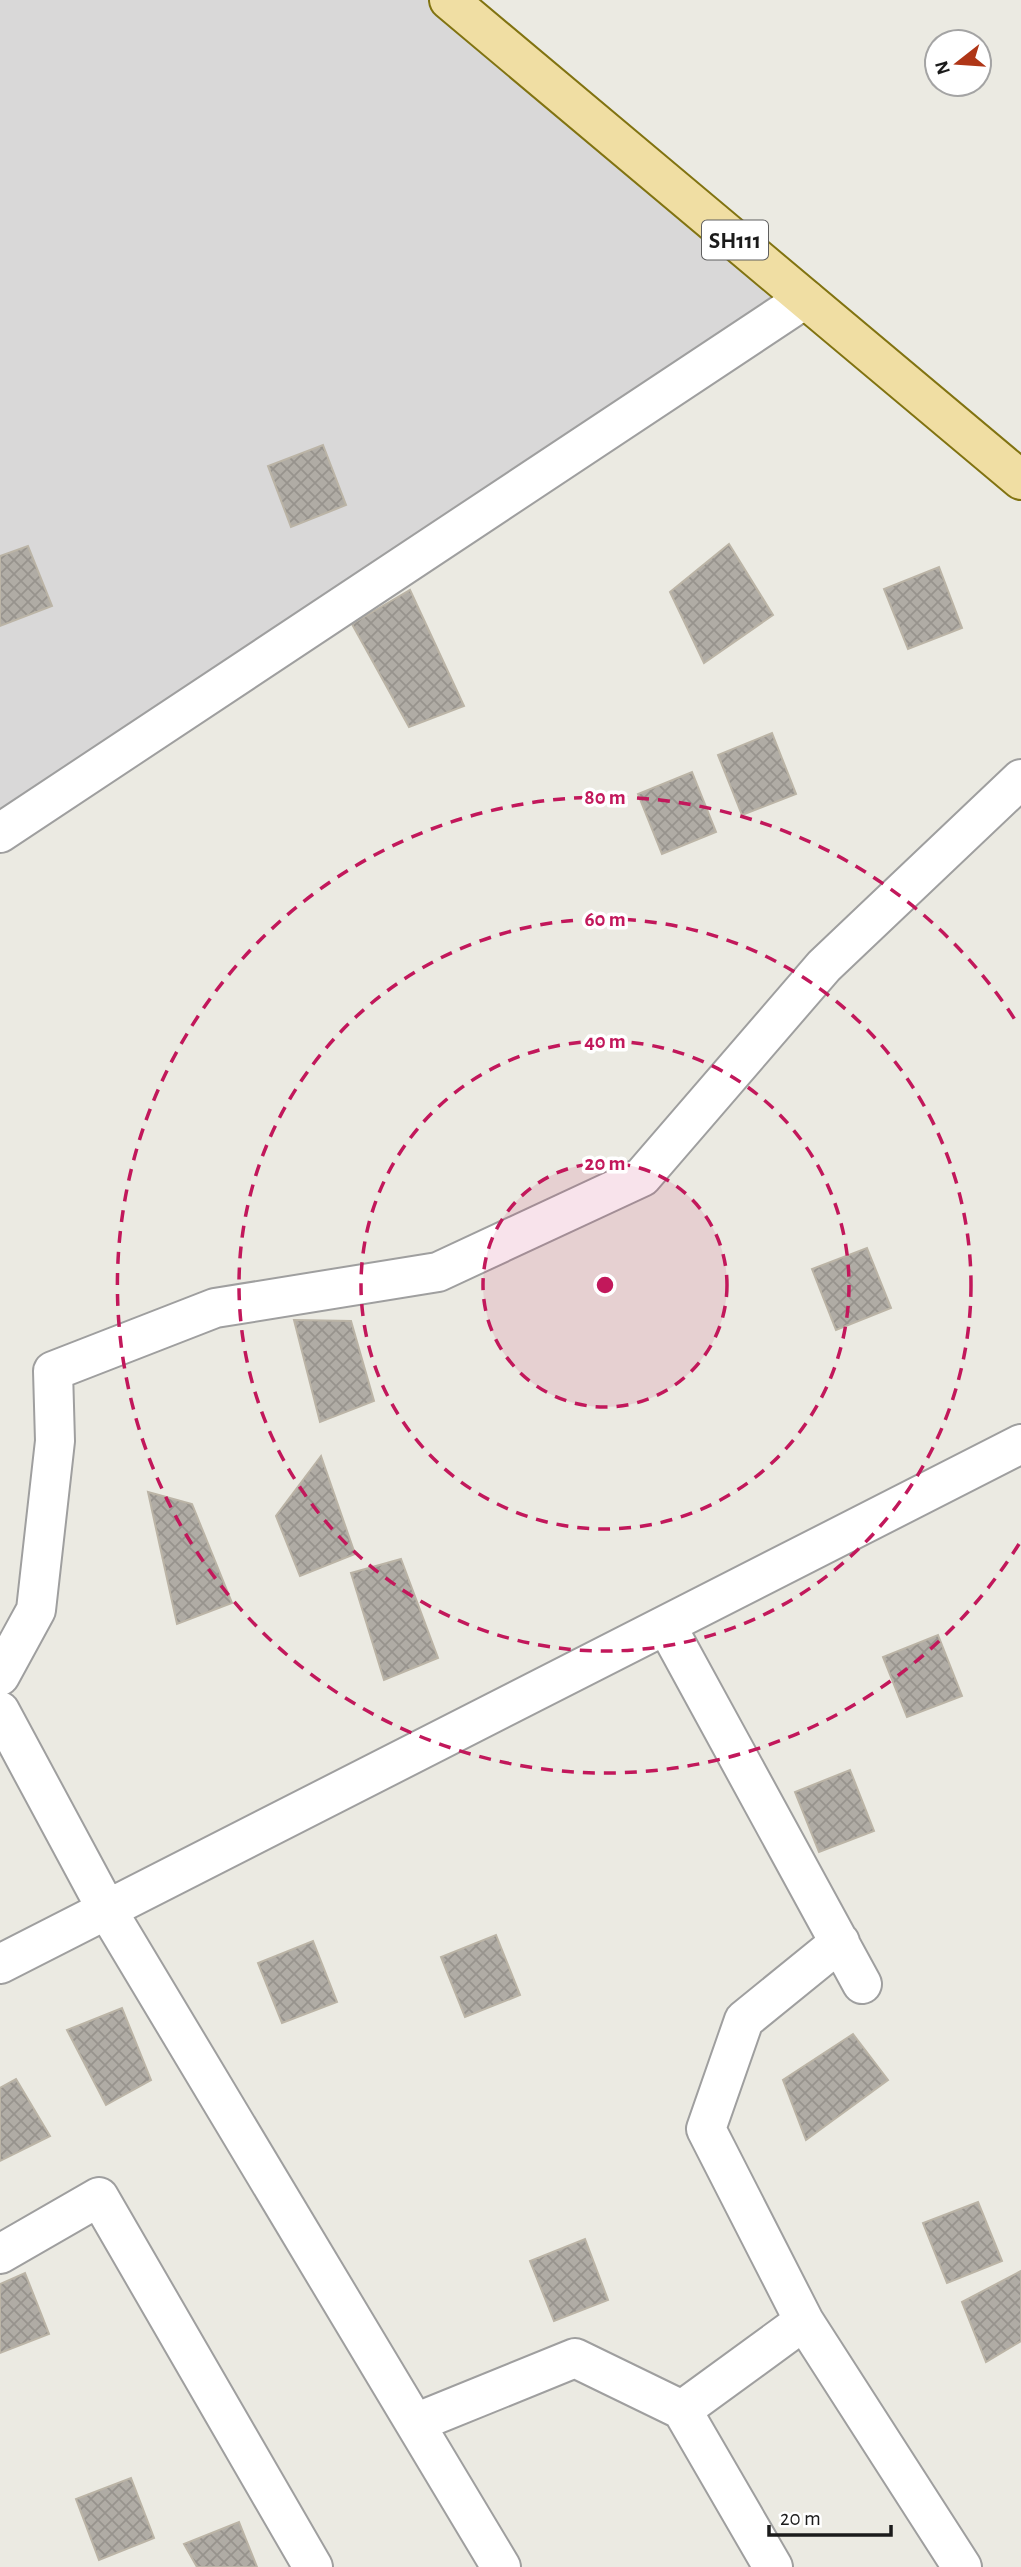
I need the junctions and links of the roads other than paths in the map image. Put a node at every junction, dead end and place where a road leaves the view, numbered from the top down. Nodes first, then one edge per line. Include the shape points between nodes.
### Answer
1 (449, 0) edge
2 (805, 299) junction
3 (1021, 480) edge
4 (1021, 779) edge
5 (0, 833) edge
6 (1021, 1444) edge
7 (666, 1625) junction
8 (0, 1676) edge
9 (0, 1711) edge
10 (107, 1910) junction
11 (840, 1942) junction
12 (0, 1965) edge
13 (862, 1984) dead end
14 (0, 2254) edge
15 (804, 2321) junction
16 (682, 2410) junction
17 (415, 2423) junction
18 (313, 2567) edge
19 (501, 2567) edge
20 (773, 2567) edge
21 (962, 2567) edge

1 - 2 main road, SH111
2 - 3 main road, SH111
2 - 5 street
4 - 8 street via 824,965 642,1177 438,1272 215,1308 53,1371 55,1441 36,1610
6 - 7 street
7 - 10 street
7 - 11 street
9 - 10 street
10 - 12 street
10 - 17 street
11 - 13 street
11 - 15 street via 744,2020 706,2129
14 - 18 street via 99,2197
15 - 16 street
15 - 21 street
16 - 17 street via 575,2358
16 - 20 street
17 - 19 street

